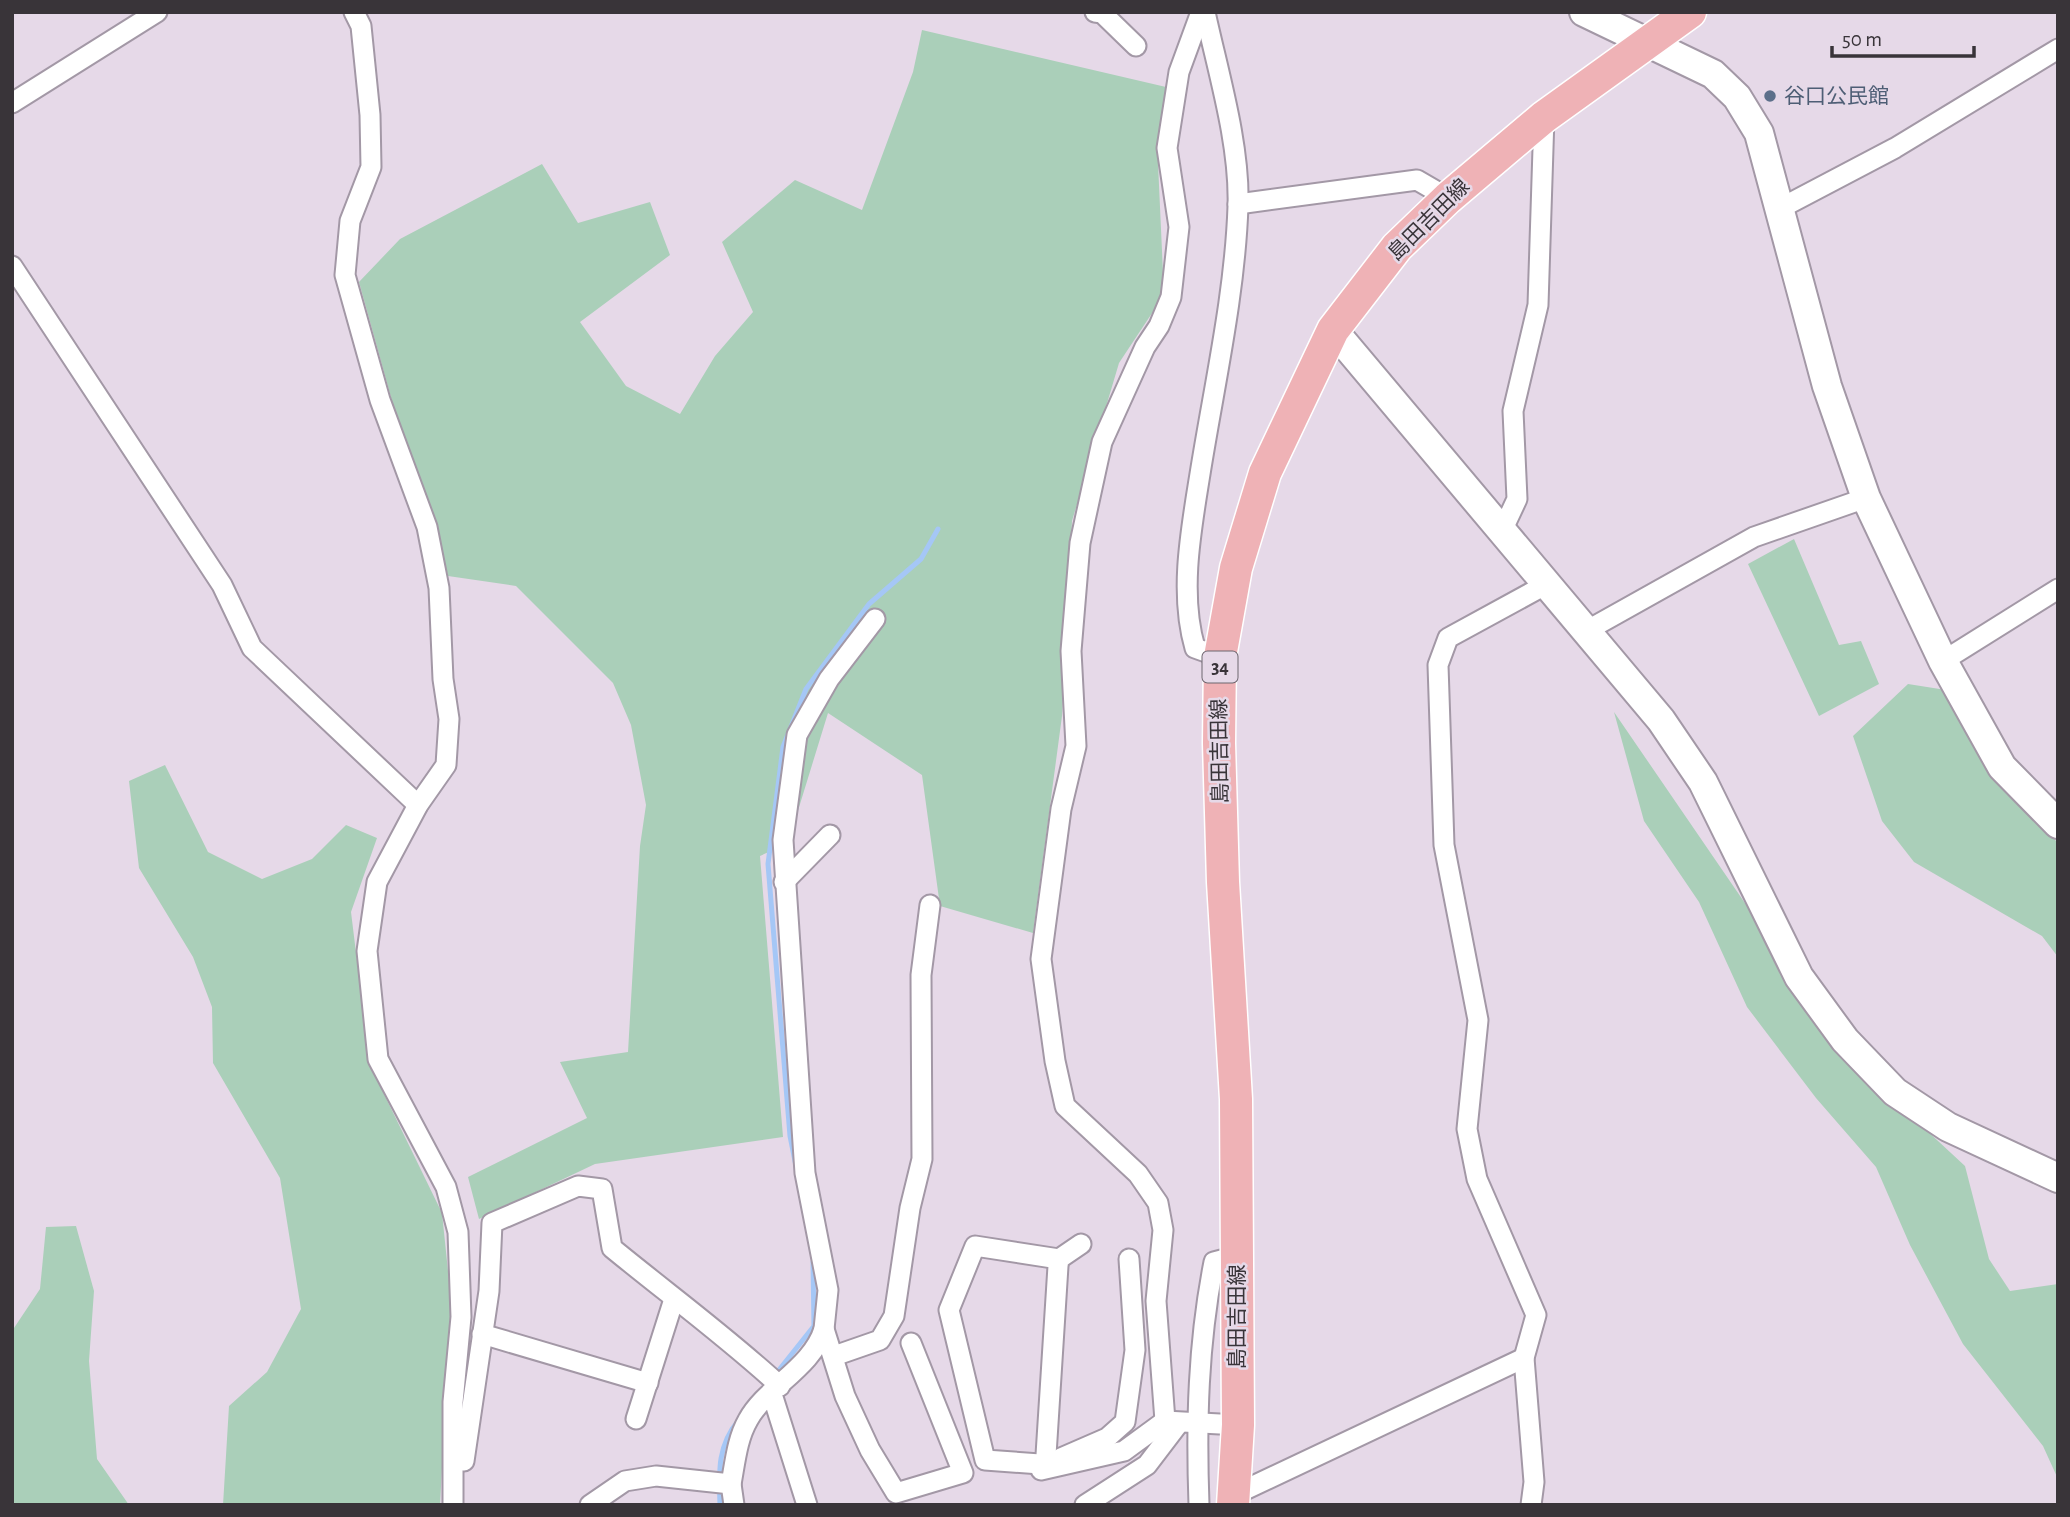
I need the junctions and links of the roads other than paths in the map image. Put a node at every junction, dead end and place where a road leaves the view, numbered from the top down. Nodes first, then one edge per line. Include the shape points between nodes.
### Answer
1 (157, 12) edge
2 (354, 12) edge
3 (1095, 12) edge
4 (1203, 12) edge
5 (1584, 12) edge
6 (1686, 14) edge
7 (1648, 45) junction
8 (1136, 46) dead end
9 (2058, 49) edge
10 (12, 103) edge
11 (1544, 117) junction
12 (1448, 198) junction
13 (1238, 204) junction
14 (1777, 210) junction
15 (12, 266) edge
16 (1333, 330) junction
17 (1866, 498) junction
18 (1503, 529) junction
19 (1547, 583) junction
20 (2058, 589) edge
21 (876, 619) dead end
22 (1586, 631) junction
23 (1220, 657) junction
24 (1943, 660) junction
25 (418, 805) junction
26 (2058, 824) edge
27 (830, 835) dead end
28 (784, 882) junction
29 (930, 905) dead end
30 (2058, 1178) edge
31 (1081, 1244) dead end
32 (1237, 1256) junction
33 (1059, 1259) junction
34 (1129, 1259) dead end
35 (674, 1300) junction
36 (824, 1329) junction
37 (482, 1334) junction
38 (911, 1343) dead end
39 (834, 1356) junction
40 (1524, 1358) junction
41 (648, 1383) junction
42 (777, 1388) junction
43 (636, 1419) dead end
44 (1187, 1423) junction
45 (1234, 1425) junction
46 (1052, 1467) junction
47 (963, 1473) junction
48 (730, 1484) junction
49 (453, 1495) edge
50 (1233, 1500) edge
51 (590, 1505) edge
52 (734, 1505) edge
53 (807, 1505) edge
54 (1085, 1505) edge
55 (1199, 1505) edge
56 (1531, 1505) edge

1 - 10 street
2 - 25 street via 362,39 371,167 350,221 345,275 380,400 427,527 439,588 449,719 446,765
3 - 8 street via 1102,13
4 - 13 street via 1226,108
4 - 44 street via 1179,72 1167,148 1179,226 1171,297 1102,442 1080,543 1071,651 1076,746 1061,809 1041,959 1065,1106 1138,1174 1158,1203 1163,1230 1156,1301
5 - 7 street
6 - 7 main road, 島田吉田線 / 34
7 - 11 main road, 島田吉田線 / 34
7 - 14 street via 1713,74 1737,97 1759,133
9 - 14 street via 1895,148
11 - 12 main road, 島田吉田線 / 34
11 - 18 street via 1538,305 1513,411 1517,499
12 - 13 street via 1417,180
12 - 16 main road, 島田吉田線 / 34 via 1397,247
13 - 23 street via 1191,533 1188,598 1195,648
14 - 17 street via 1827,386
15 - 25 street via 222,584 252,648
16 - 18 street
16 - 23 main road, 島田吉田線 / 34 via 1265,473 1236,568
17 - 22 street via 1754,537
17 - 24 street
18 - 19 street
19 - 22 street
19 - 40 street via 1448,638 1438,665 1444,845 1478,1020 1467,1129 1478,1179 1536,1314
20 - 24 street
21 - 28 street via 829,679 797,735 783,840
22 - 30 street via 1661,720 1703,782 1799,977 1845,1040 1895,1092 1948,1127
23 - 32 main road, 島田吉田線 / 34
24 - 26 street via 2002,767
25 - 49 street via 377,882 366,951 378,1059 446,1187 458,1232 461,1317 453,1402
27 - 28 street
28 - 36 street via 805,1172 828,1290
29 - 39 street via 921,975 922,1159 894,1316 880,1340
31 - 33 street
32 - 44 street via 1214,1262
32 - 45 main road, 島田吉田線 / 34
33 - 46 street via 1046,1455
33 - 46 street via 975,1246 948,1310 985,1460
34 - 46 street via 1135,1350 1125,1422 1107,1438 1064,1455
35 - 37 street via 612,1248 602,1189 578,1186 492,1223
35 - 41 street
35 - 42 street via 748,1354
36 - 39 street
36 - 42 street
37 - 41 street
37 - 49 street via 462,1479
38 - 47 street
39 - 47 street via 845,1396 896,1493
40 - 50 street
40 - 56 street via 1534,1482
41 - 43 street
42 - 48 street via 748,1419
42 - 53 street
44 - 45 street
44 - 46 street via 1124,1451
44 - 54 street via 1147,1465
44 - 55 street
45 - 50 main road, 島田吉田線 / 34
46 - 47 street
48 - 51 street via 656,1476 625,1481
48 - 52 street

